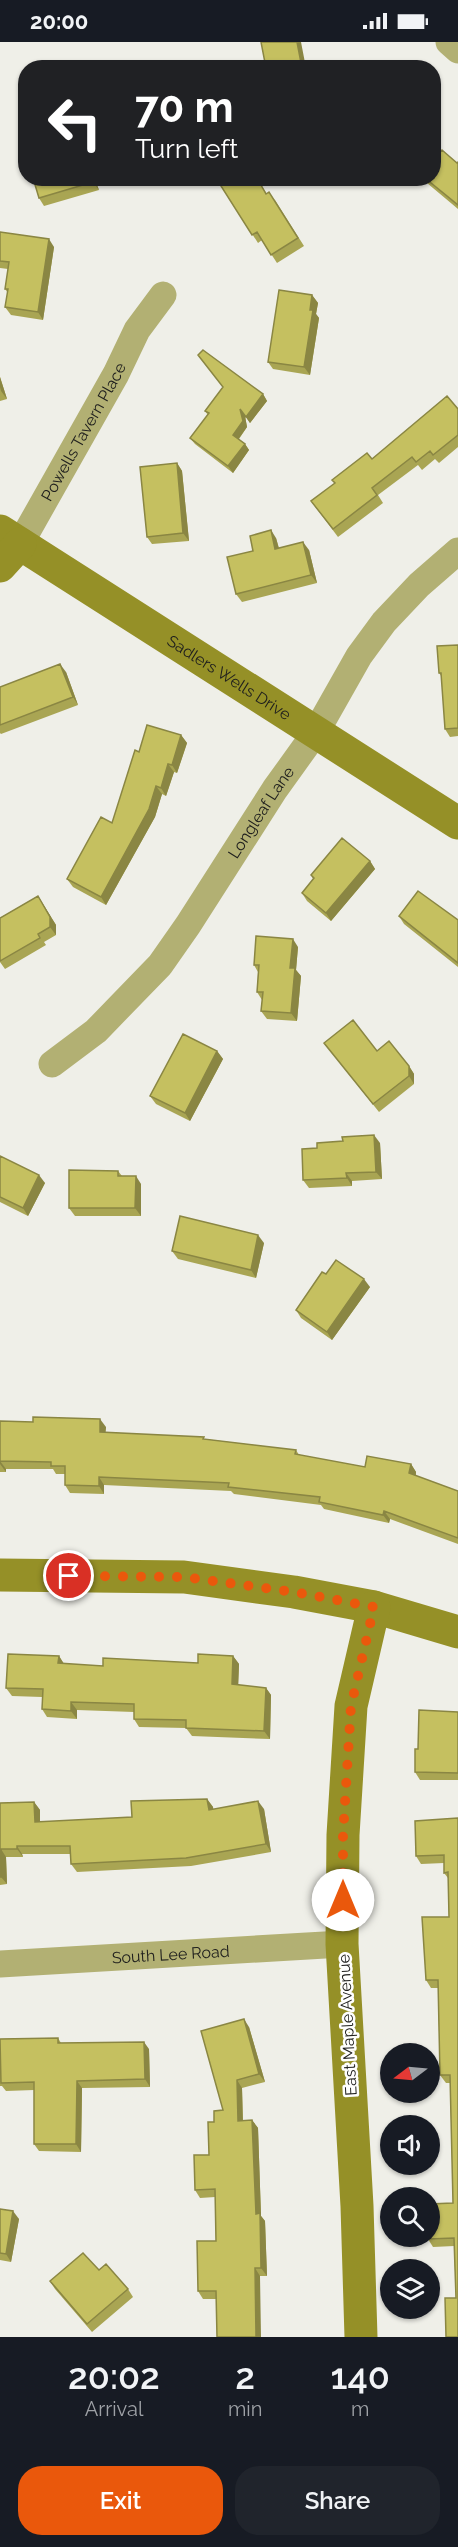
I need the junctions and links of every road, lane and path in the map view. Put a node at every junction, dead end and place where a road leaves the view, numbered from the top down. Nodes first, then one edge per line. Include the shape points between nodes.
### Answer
1 (448, 42) edge
2 (458, 50) edge
3 (163, 295) dead end
4 (7, 547) edge
5 (458, 551) edge
6 (316, 732) junction
7 (458, 823) edge
8 (52, 1064) dead end
9 (0, 1575) edge
10 (374, 1607) junction
11 (458, 1632) edge
12 (342, 1944) junction
13 (0, 1964) edge
14 (361, 2337) edge

1 - 2 street
3 - 4 street, Powells Tavern Place via 136,330 116,375
4 - 6 street, Sadlers Wells Drive
5 - 6 street, Longleaf Lane via 384,622 359,656
6 - 7 street, Sadlers Wells Drive
6 - 8 street, Longleaf Lane via 160,964 96,1031
9 - 10 street via 184,1577
10 - 11 street
10 - 12 street, East Maple Avenue via 351,1706 343,1835
12 - 13 street, South Lee Road
12 - 14 street, East Maple Avenue

